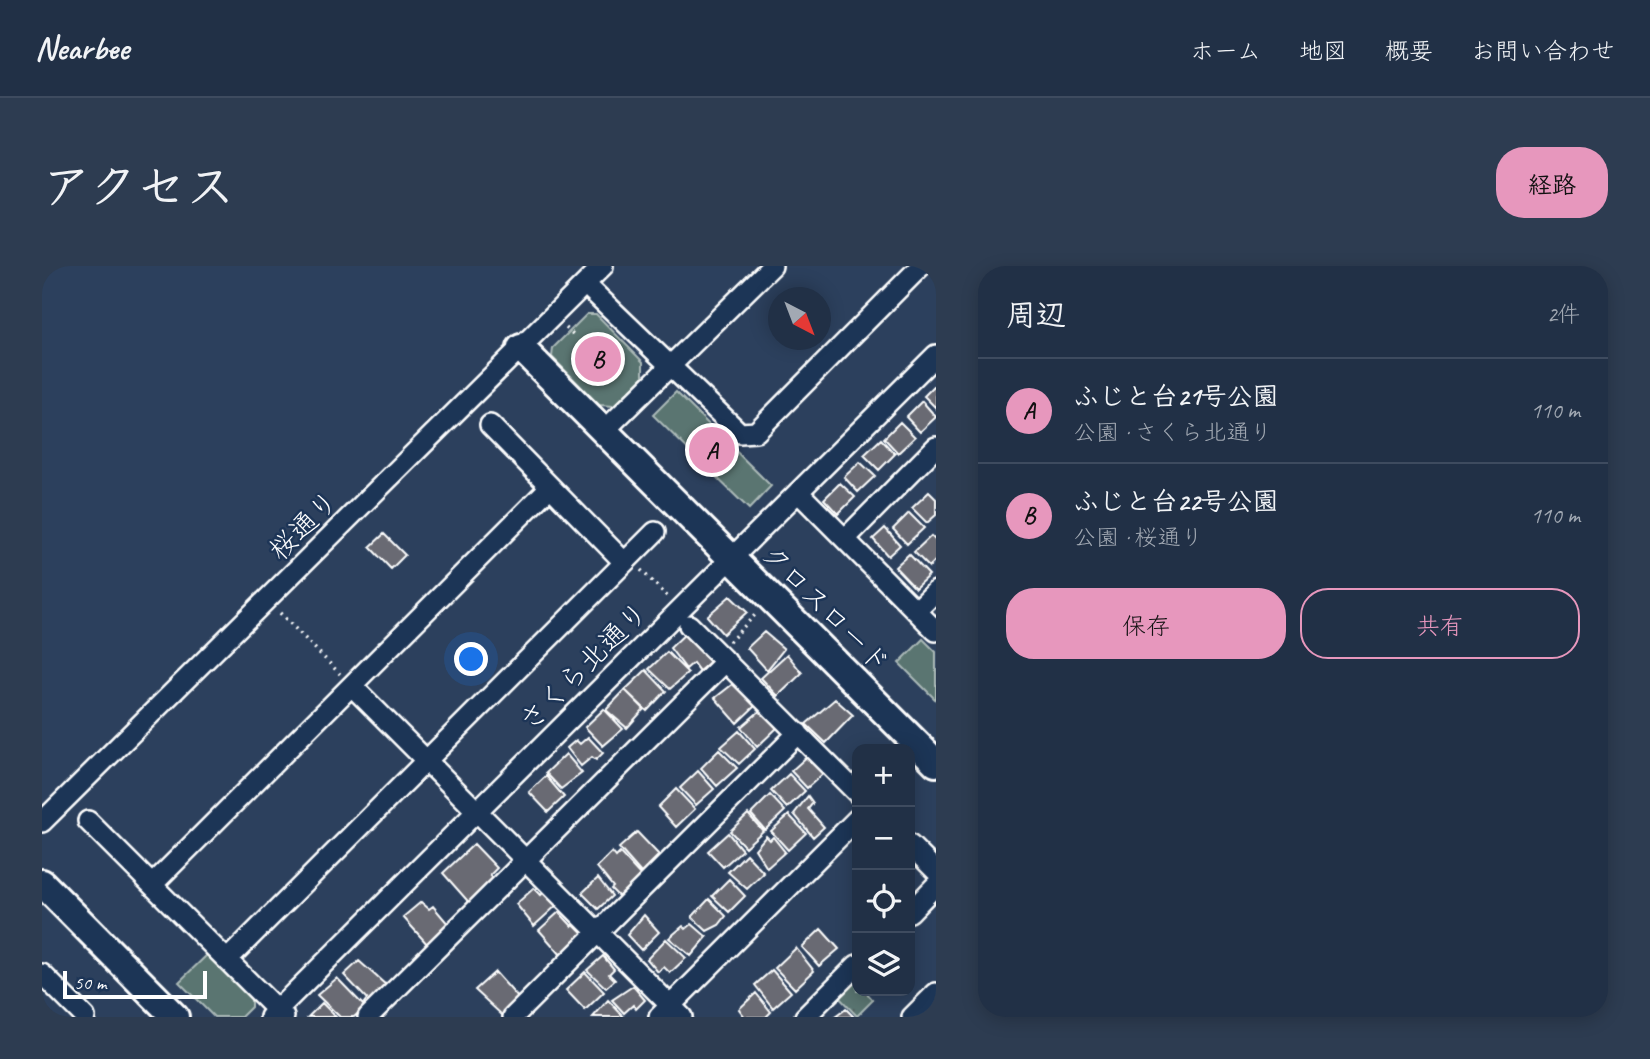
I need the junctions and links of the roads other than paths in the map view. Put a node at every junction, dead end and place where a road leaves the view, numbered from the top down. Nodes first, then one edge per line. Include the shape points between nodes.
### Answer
1 (603, 266) edge
2 (772, 266) edge
3 (922, 266) edge
4 (936, 279) edge
5 (585, 284) junction
6 (521, 348) junction
7 (936, 355) edge
8 (670, 367) junction
9 (490, 425) dead end
10 (604, 431) junction
11 (936, 447) edge
12 (550, 487) junction
13 (797, 492) junction
14 (654, 532) dead end
15 (845, 539) junction
16 (731, 558) junction
17 (627, 560) junction
18 (936, 591) edge
19 (916, 611) junction
20 (689, 625) dead end
21 (936, 631) edge
22 (722, 657) junction
23 (352, 686) junction
24 (798, 733) junction
25 (932, 752) edge
26 (426, 762) junction
27 (852, 788) edge
28 (476, 811) junction
29 (88, 821) dead end
30 (42, 822) edge
31 (852, 824) edge
32 (915, 850) edge
33 (525, 861) junction
34 (936, 871) edge
35 (42, 883) edge
36 (152, 885) junction
37 (936, 886) edge
38 (915, 907) edge
39 (597, 933) junction
40 (227, 960) junction
41 (852, 970) edge
42 (42, 974) edge
43 (936, 993) edge
44 (670, 1013) edge
45 (277, 1015) edge
46 (85, 1017) edge
47 (175, 1017) edge
48 (369, 1017) edge
49 (513, 1017) edge
50 (805, 1017) edge
51 (912, 1017) edge

1 - 5 street, 桜通り
2 - 8 street
3 - 4 street
3 - 8 street via 756,432 740,433
5 - 6 street, 桜通り
5 - 8 street
6 - 10 street, クロスロード
6 - 30 street, 桜通り
7 - 13 street, さくら北通り
8 - 10 street
9 - 12 street
10 - 16 street, クロスロード
11 - 15 street
12 - 17 street
12 - 23 street
13 - 15 street
13 - 16 street, さくら北通り
14 - 17 street
15 - 19 street
16 - 25 street, クロスロード
16 - 28 street, さくら北通り
17 - 26 street
18 - 19 street
19 - 21 street
20 - 22 street
22 - 24 street
22 - 33 street
23 - 26 street
23 - 36 street
24 - 27 street
24 - 39 street
26 - 28 street
26 - 40 street
28 - 33 street
28 - 45 street, さくら北通り
29 - 36 street
31 - 44 street
32 - 34 street
33 - 39 street
33 - 48 street
35 - 47 street
36 - 40 street
37 - 38 street
39 - 44 street
39 - 49 street
40 - 45 street
41 - 50 street
42 - 46 street
43 - 51 street

